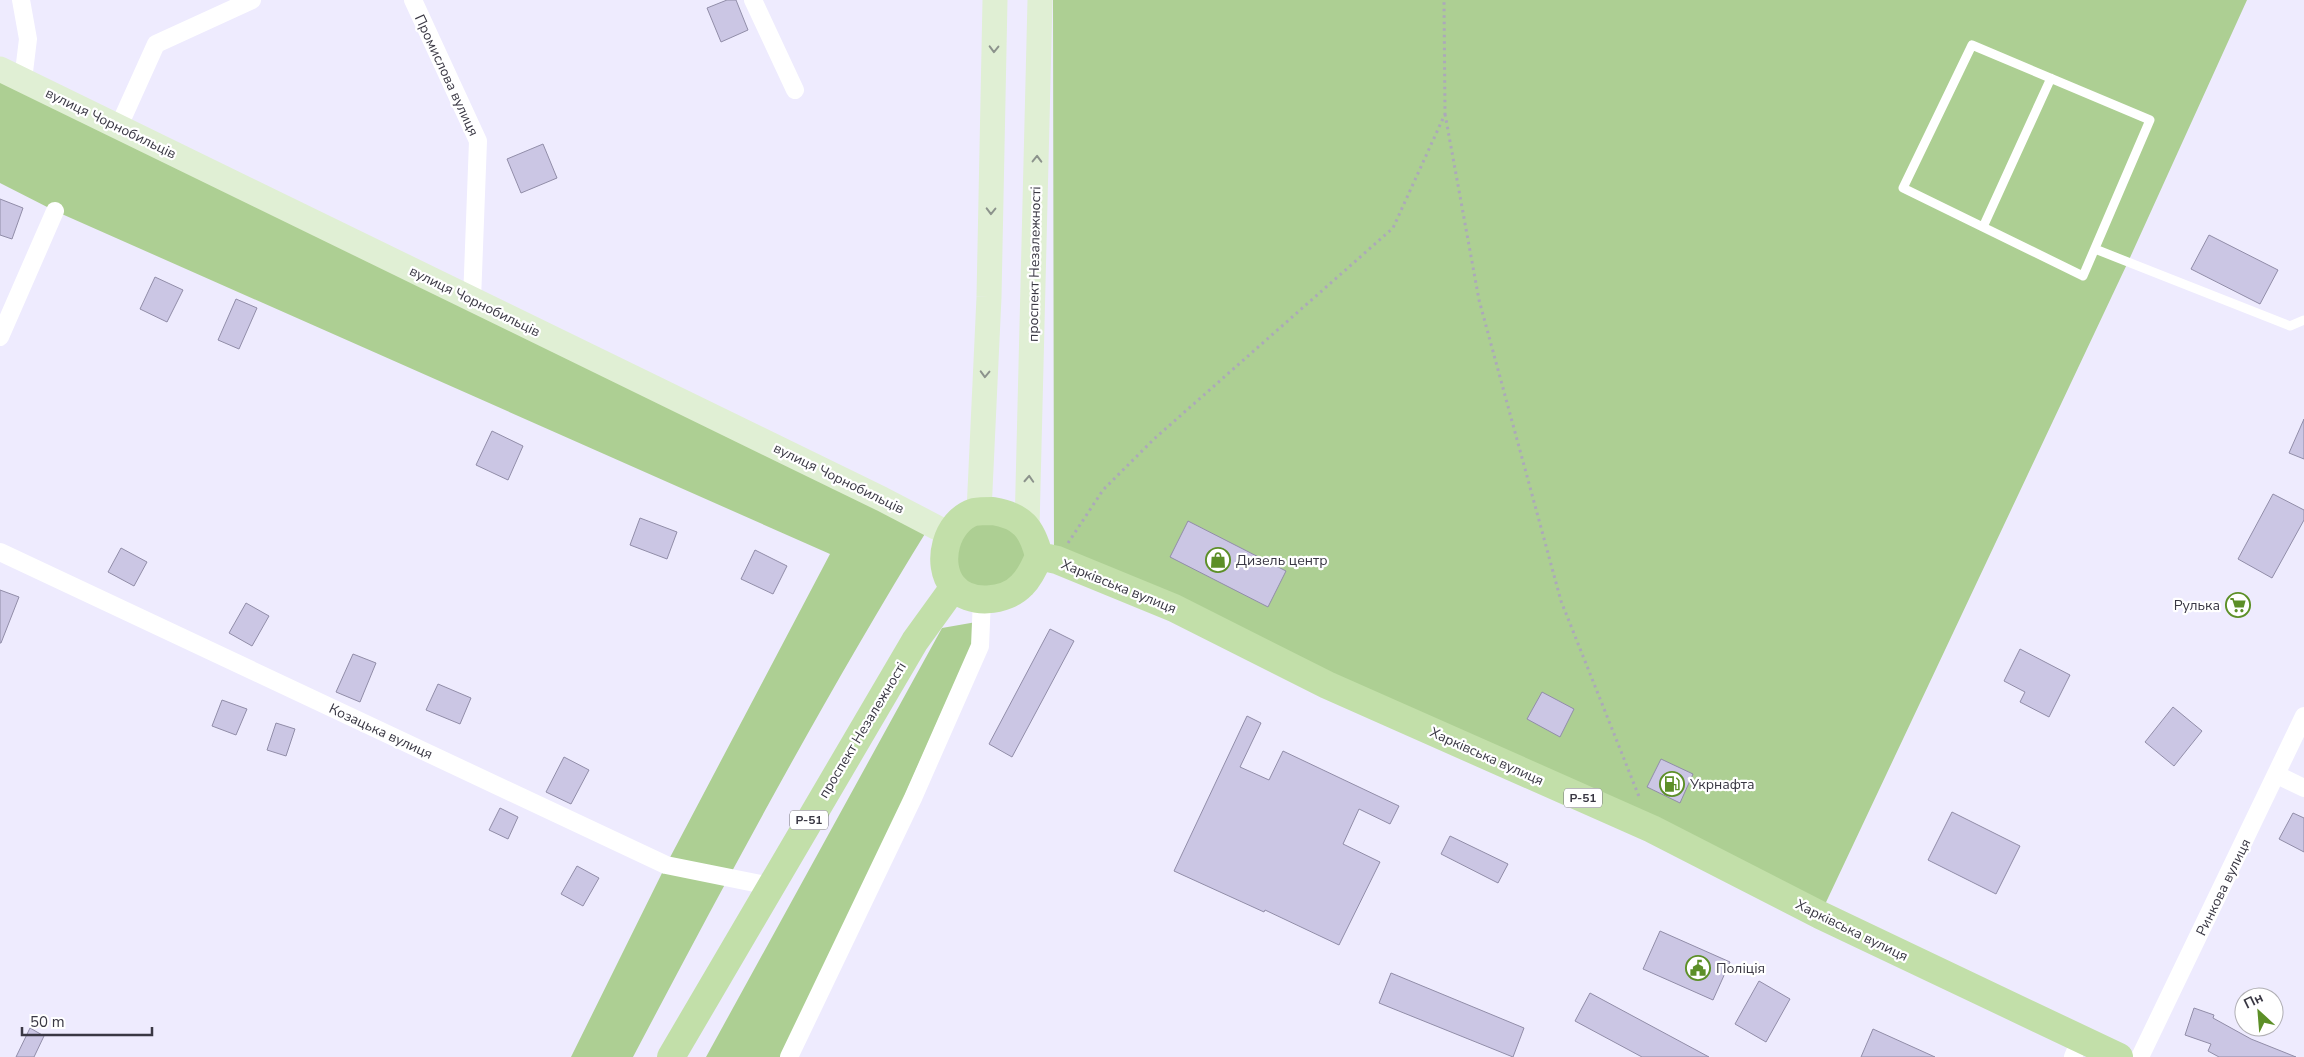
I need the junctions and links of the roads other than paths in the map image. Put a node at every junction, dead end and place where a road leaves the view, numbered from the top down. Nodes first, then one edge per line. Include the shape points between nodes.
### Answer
1 (21, 0) edge
2 (252, 0) edge
3 (413, 0) edge
4 (753, 0) edge
5 (995, 0) edge
6 (1040, 0) edge
7 (0, 69) edge
8 (2051, 78) junction
9 (23, 80) junction
10 (795, 90) dead end
11 (119, 126) junction
12 (56, 211) dead end
13 (1983, 227) junction
14 (2095, 249) junction
15 (472, 300) junction
16 (2304, 320) edge
17 (0, 337) edge
18 (979, 512) junction
19 (1027, 528) junction
20 (949, 534) junction
21 (0, 552) edge
22 (1048, 558) junction
23 (954, 588) junction
24 (982, 599) junction
25 (2304, 716) edge
26 (2277, 775) junction
27 (2304, 788) edge
28 (770, 886) junction
29 (2076, 1048) edge
30 (671, 1057) edge
31 (789, 1057) edge
32 (2119, 1057) edge
33 (2140, 1057) edge

1 - 9 street via 28,40
2 - 11 street via 156,44
3 - 15 street, Промислова вулиця via 478,141
4 - 10 street
5 -> 18 street via 989,297
19 -> 6 street, проспект Незалежності
7 - 9 street, вулиця Чорнобильців
8 - 13 lane
8 - 13 lane via 1972,45 1903,188
8 - 14 lane via 2150,120
9 - 11 street, вулиця Чорнобильців
11 - 15 street, вулиця Чорнобильців
12 - 17 street
13 - 14 lane via 2083,276
14 - 16 lane via 2290,326
15 - 20 street, вулиця Чорнобильців
18 - 19 main road via 1008,514 1021,520
18 - 20 main road via 960,521
19 - 22 main road
20 - 23 main road via 944,556 946,574
21 - 28 street, Козацька вулиця via 666,864
22 - 24 main road via 1010,594 991,600
22 - 29 main road, Харківська вулиця / Р-51 via 1174,608 1327,685 1652,829
23 - 24 main road
23 - 28 main road, проспект Незалежності / Р-51 via 915,642
24 - 31 street via 980,646 913,798
25 - 26 street, Ринкова вулиця
26 - 27 street
26 - 33 street, Ринкова вулиця
28 - 30 main road, проспект Незалежності / Р-51
29 - 32 main road, Харківська вулиця / Р-51

